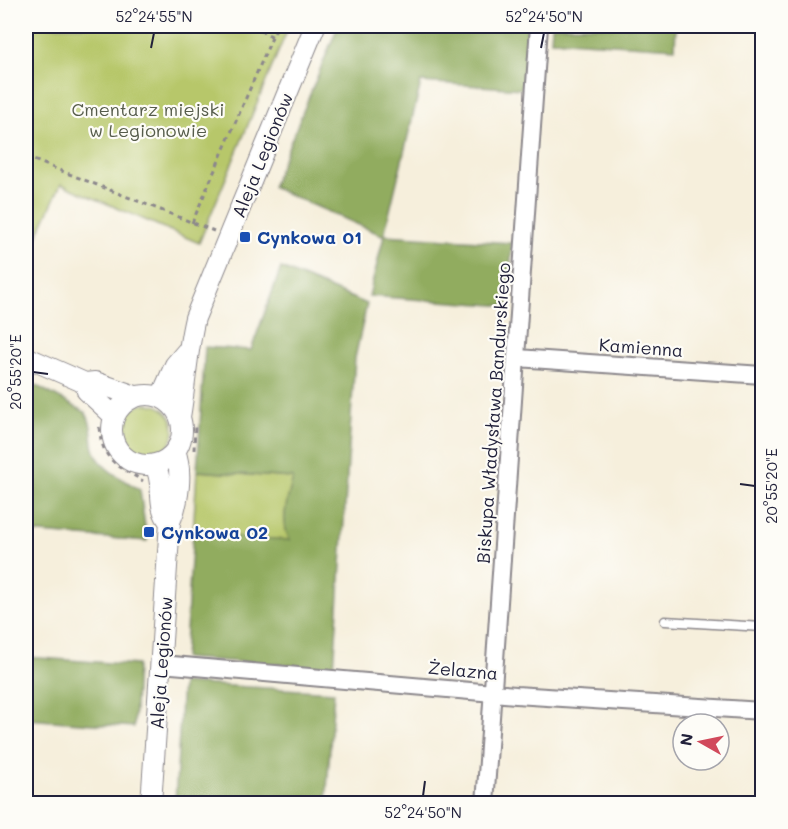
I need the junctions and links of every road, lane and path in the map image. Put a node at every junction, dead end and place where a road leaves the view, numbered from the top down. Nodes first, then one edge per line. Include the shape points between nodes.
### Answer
1 (252, 26) edge
2 (277, 26) edge
3 (315, 26) edge
4 (539, 26) edge
5 (273, 37) junction
6 (26, 158) edge
7 (192, 223) junction
8 (217, 233) dead end
9 (186, 352) junction
10 (26, 357) edge
11 (517, 358) junction
12 (762, 375) edge
13 (85, 383) junction
14 (135, 396) junction
15 (161, 397) junction
16 (106, 417) junction
17 (187, 417) junction
18 (184, 455) junction
19 (154, 464) junction
20 (148, 486) dead end
21 (170, 522) junction
22 (665, 621) dead end
23 (762, 627) edge
24 (161, 664) junction
25 (493, 692) junction
26 (762, 711) edge
27 (151, 804) edge
28 (485, 804) edge

1 - 5 path
2 - 5 path
3 - 9 street, Aleja Legionów via 195,318
4 - 11 street, Biskupa Władysława Bandurskiego
5 - 7 path
6 - 7 path
7 - 8 path
9 - 15 street, Aleja Legionów via 175,365
9 - 17 street, Aleja Legionów
10 - 13 street
11 - 12 street, Kamienna
11 - 25 street, Biskupa Władysława Bandurskiego
13 - 14 street via 93,381
13 - 16 street
14 - 15 street
14 - 16 street
15 - 17 street
16 - 19 street via 119,452 134,463
16 - 20 path via 101,443 111,461
17 - 18 path
17 - 18 street via 182,434
18 - 19 street
18 - 21 street, Aleja Legionów via 179,464 175,511
19 - 21 street, Aleja Legionów via 161,478 163,509
21 - 24 street, Aleja Legionów
22 - 23 lane
24 - 25 street, Żelazna
24 - 27 street, Aleja Legionów
25 - 26 street, Żelazna
25 - 28 street, Biskupa Władysława Bandurskiego

